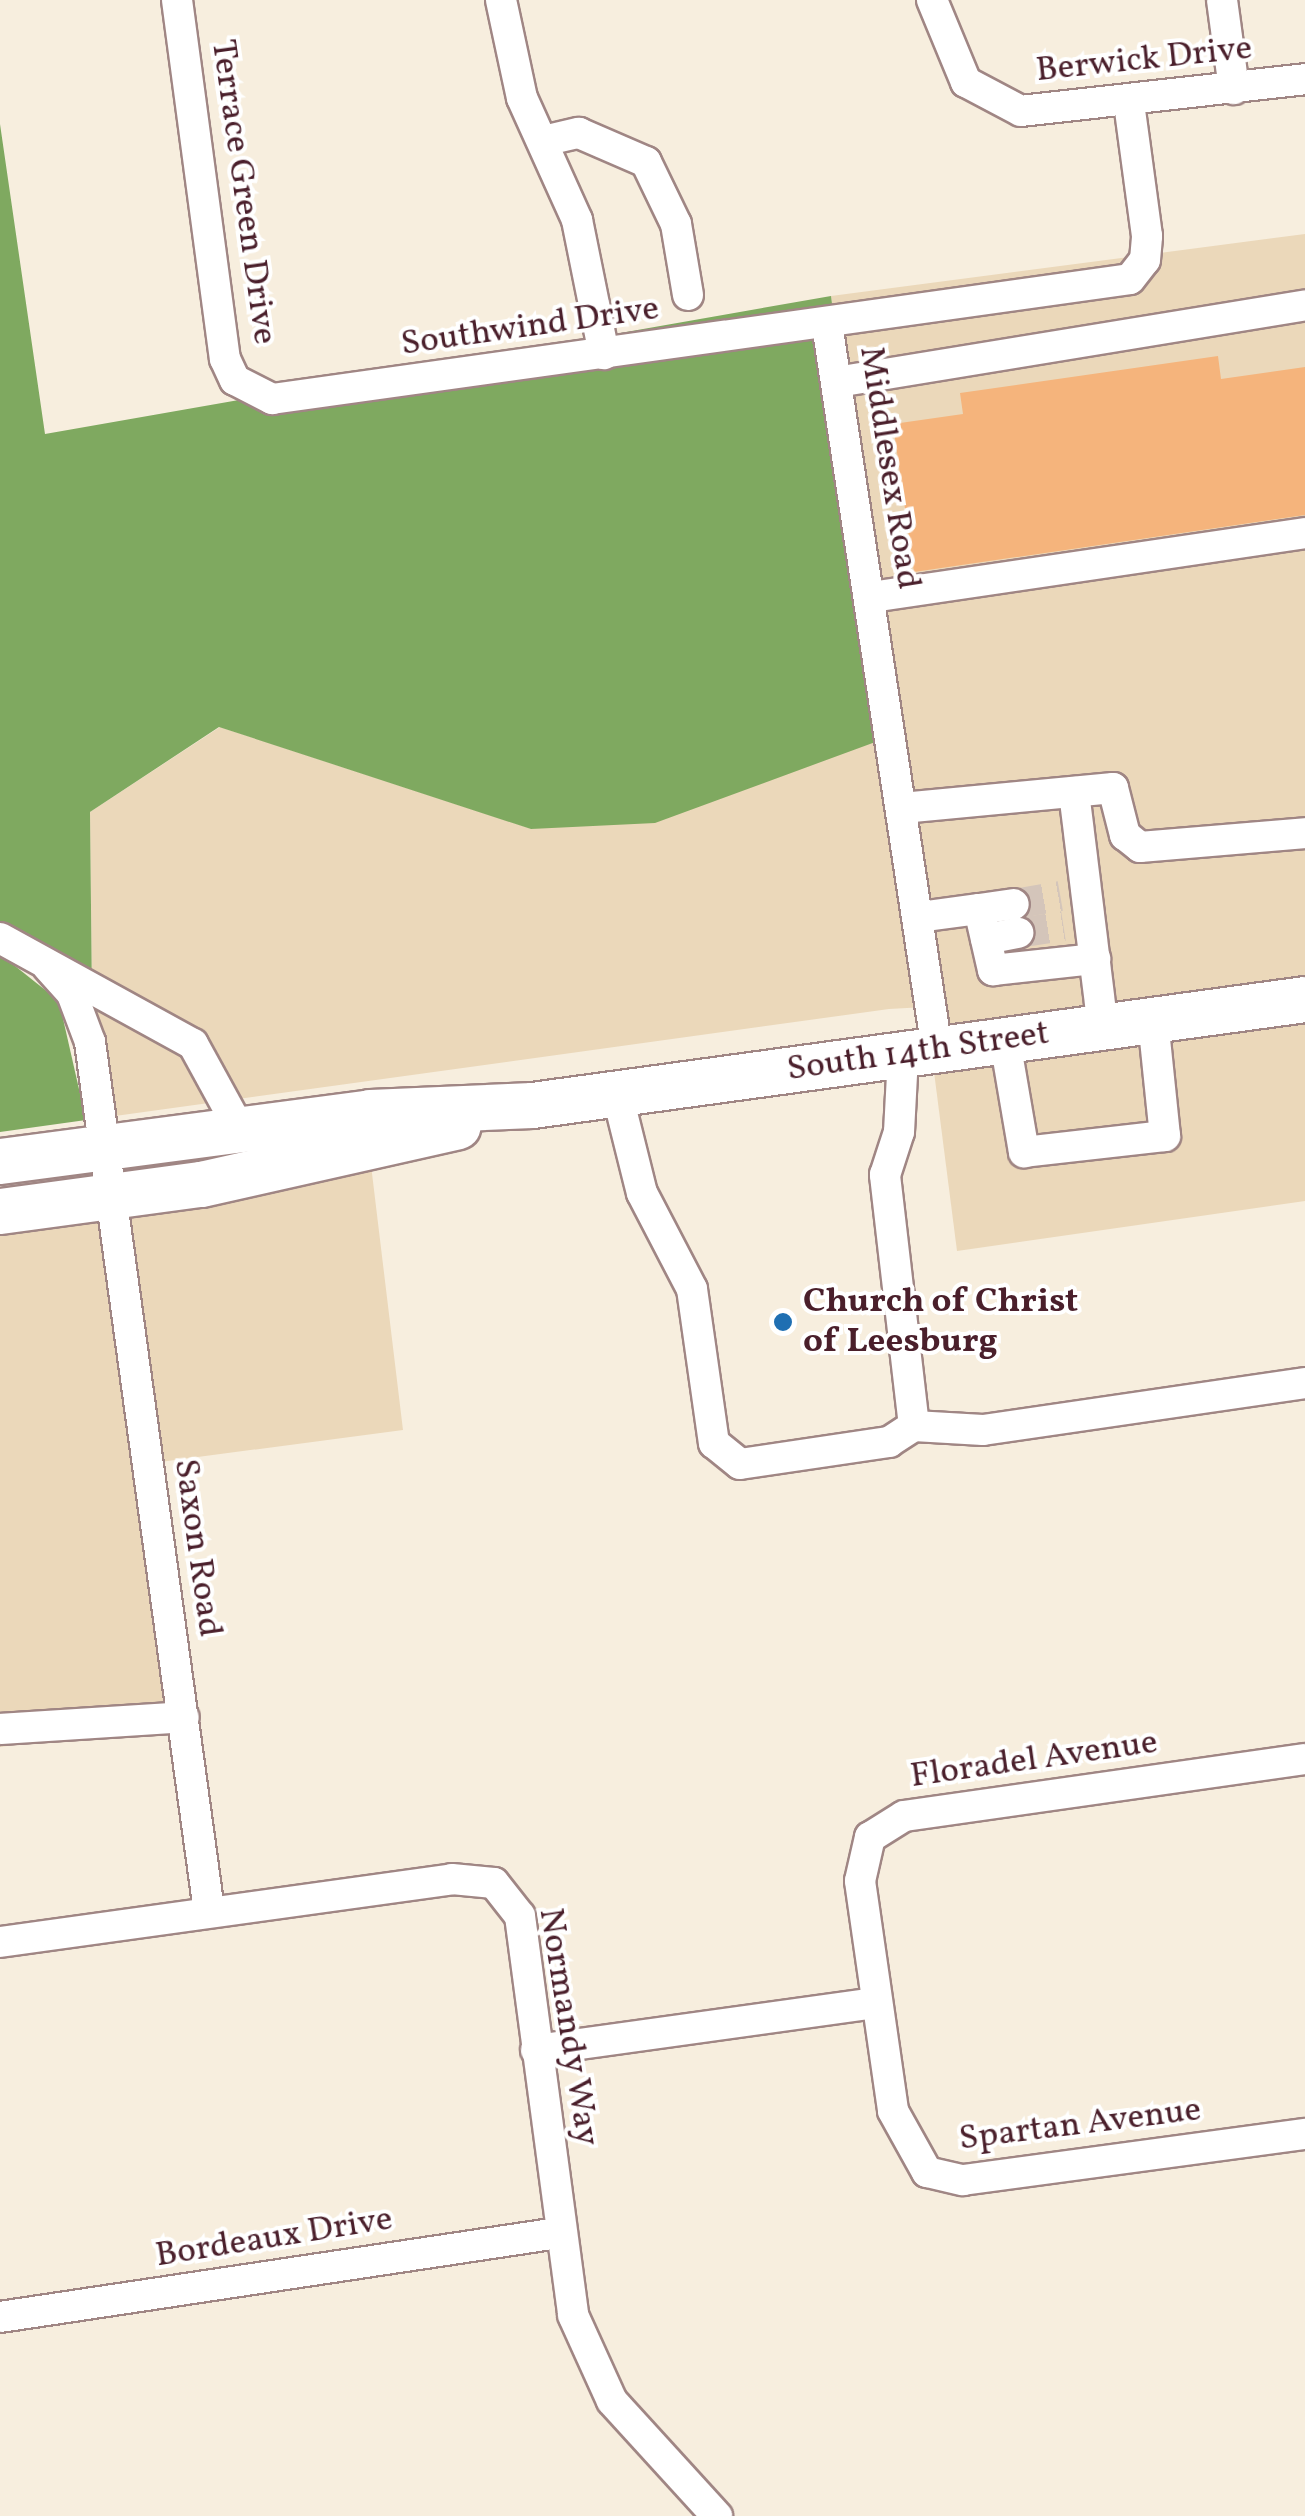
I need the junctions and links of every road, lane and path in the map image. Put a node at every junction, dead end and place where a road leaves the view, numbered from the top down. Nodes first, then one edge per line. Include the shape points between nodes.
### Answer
1 (177, 0) edge
2 (501, 0) edge
3 (932, 0) edge
4 (1222, 0) edge
5 (1305, 79) edge
6 (1234, 89) junction
7 (1129, 103) junction
8 (542, 142) junction
9 (688, 295) dead end
10 (1305, 305) edge
11 (827, 324) junction
12 (604, 354) junction
13 (837, 382) junction
14 (245, 388) joint
15 (1305, 534) edge
16 (872, 597) junction
17 (1074, 792) junction
18 (902, 808) junction
19 (1305, 833) edge
20 (979, 909) junction
21 (919, 917) junction
22 (0, 938) edge
23 (986, 939) junction
24 (1095, 959) junction
25 (48, 967) junction
26 (1305, 999) edge
27 (1153, 1020) junction
28 (1103, 1027) junction
29 (1004, 1041) junction
30 (920, 1053) junction
31 (617, 1093) junction
32 (532, 1105) junction
33 (240, 1130) junction
34 (105, 1146) junction
35 (0, 1161) edge
36 (112, 1196) junction
37 (0, 1211) edge
38 (1305, 1383) edge
39 (914, 1426) junction
40 (184, 1717) junction
41 (0, 1728) edge
42 (1305, 1759) edge
43 (209, 1910) junction
44 (0, 1942) edge
45 (876, 2003) junction
46 (536, 2050) junction
47 (1305, 2134) edge
48 (558, 2233) junction
49 (0, 2317) edge
50 (717, 2516) edge

1 - 14 street, Terrace Green Drive via 226,360
2 - 8 street via 512,66
3 - 7 street, Berwick Drive via 950,58 993,101 1053,112
4 - 6 street
5 - 6 street, Berwick Drive
6 - 7 street, Berwick Drive
7 - 11 street, Middlesex Road via 1147,236 1146,260 1130,279
8 - 9 street via 579,132 646,162 676,224
8 - 12 street via 577,220
10 - 13 street
11 - 12 street, Southwind Drive
11 - 13 street, Middlesex Road
12 - 14 street, Southwind Drive via 290,400
13 - 16 street, Middlesex Road
15 - 16 street
16 - 18 street, Middlesex Road
17 - 18 street
17 - 19 street via 1113,788 1125,835 1140,848
17 - 24 street via 1075,908
18 - 21 street, Middlesex Road
20 - 21 street
20 - 23 street
20 - 23 street via 1016,918
21 - 30 street, Middlesex Road
22 - 25 street
23 - 24 street via 993,970
24 - 28 street
25 - 33 street via 158,1017 193,1044
25 - 34 street, Saxon Road via 82,1014
26 - 27 highway, South 14th Street
27 - 28 highway, South 14th Street
27 - 29 street via 1164,1136 1024,1152
28 - 29 highway, South 14th Street
29 - 30 highway, South 14th Street
30 - 31 highway, South 14th Street
30 - 39 street, Middlesex Road via 885,1175
31 - 32 highway, South 14th Street
31 - 39 street via 642,1193 692,1289 722,1454 740,1464 870,1445
32 - 33 highway, South 14th Street
32 - 36 highway, South 14th Street via 380,1148
33 - 34 highway, South 14th Street
34 - 35 highway, South 14th Street
34 - 36 street, Saxon Road
36 - 37 highway, South 14th Street
36 - 40 street, Saxon Road
38 - 39 street via 983,1430
40 - 41 street
40 - 43 street, Saxon Road
42 - 45 street, Floradel Avenue via 998,1800 883,1826 870,1836 860,1881
43 - 44 street, Normandy Way
43 - 46 street, Normandy Way via 452,1878 494,1883 520,1916
45 - 46 street
45 - 47 street, Spartan Avenue via 900,2136 914,2161 944,2179
46 - 48 street, Normandy Way
48 - 49 street, Bordeaux Drive
48 - 50 street, Normandy Way via 572,2315 612,2401

